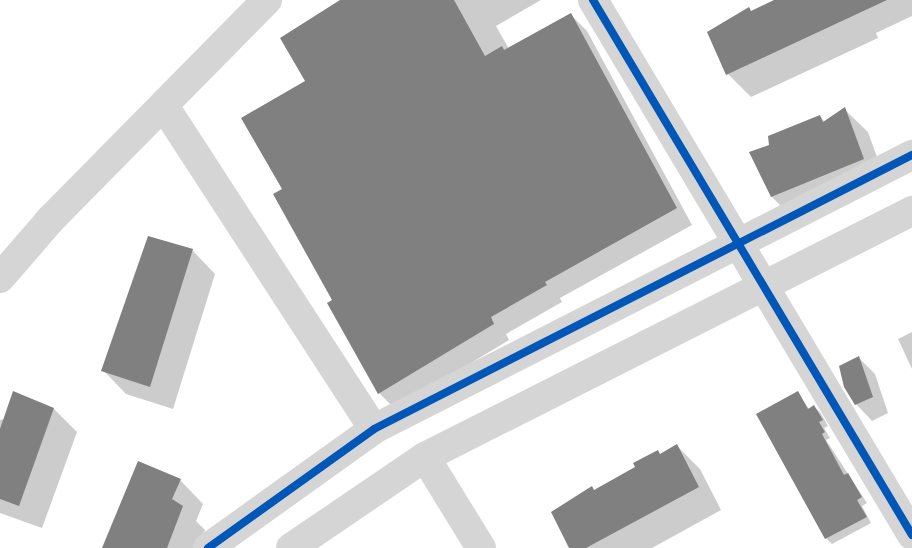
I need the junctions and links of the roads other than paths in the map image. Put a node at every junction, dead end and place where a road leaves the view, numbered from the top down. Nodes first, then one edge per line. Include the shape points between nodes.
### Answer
1 (267, 0) edge
2 (593, 0) edge
3 (164, 106) junction
4 (912, 155) edge
5 (912, 211) edge
6 (738, 242) junction
7 (0, 278) edge
8 (762, 286) junction
9 (374, 429) junction
10 (425, 457) junction
11 (912, 535) edge
12 (208, 548) edge
13 (291, 548) edge
14 (481, 548) edge

1 - 3 street
2 - 6 street
3 - 7 street
3 - 9 street
4 - 6 street
5 - 8 street
6 - 8 street
6 - 9 street
8 - 10 street
8 - 11 street
9 - 12 street
10 - 13 street
10 - 14 street

